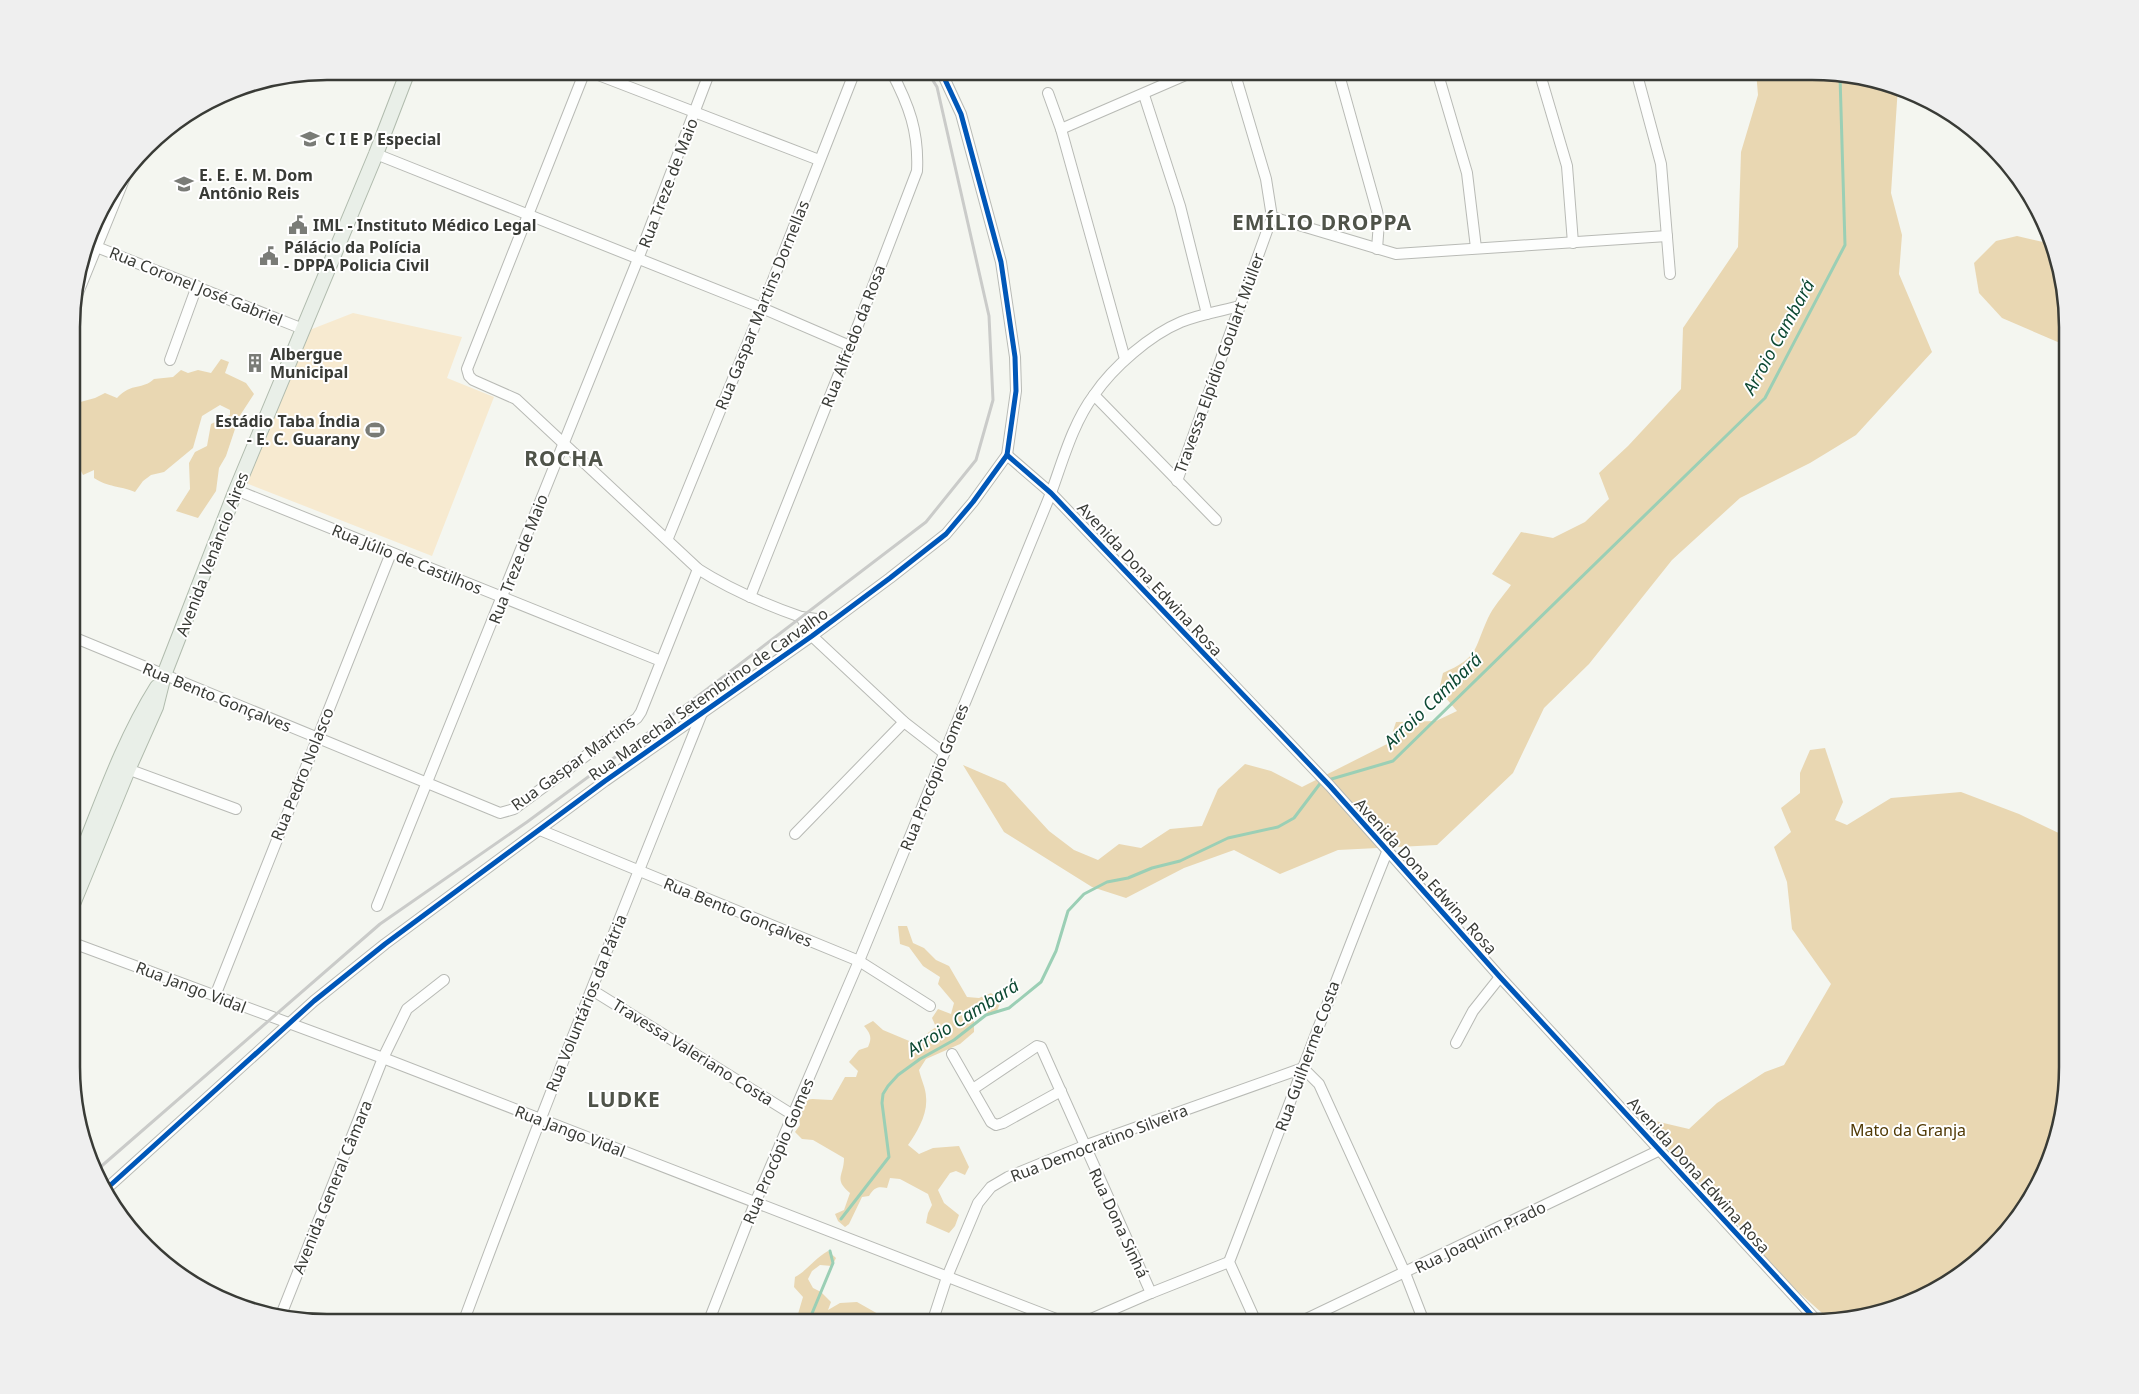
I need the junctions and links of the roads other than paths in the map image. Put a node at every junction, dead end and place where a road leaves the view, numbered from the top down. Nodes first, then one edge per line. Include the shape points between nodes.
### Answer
1 (405, 80) edge
2 (583, 80) edge
3 (610, 80) edge
4 (707, 80) edge
5 (851, 80) edge
6 (896, 80) edge
7 (945, 80) edge
8 (1176, 80) edge
9 (1237, 80) edge
10 (1341, 80) edge
11 (1441, 80) edge
12 (1542, 80) edge
13 (1638, 80) edge
14 (1048, 92) dead end
15 (1144, 95) junction
16 (694, 113) junction
17 (1061, 129) junction
18 (376, 154) junction
19 (819, 160) junction
20 (113, 203) edge
21 (528, 215) junction
22 (1272, 217) junction
23 (98, 235) edge
24 (1667, 236) junction
25 (1572, 243) junction
26 (93, 245) edge
27 (1476, 248) junction
28 (1377, 250) junction
29 (638, 259) junction
30 (1670, 274) dead end
31 (197, 286) junction
32 (1240, 306) junction
33 (762, 308) junction
34 (1207, 314) junction
35 (303, 329) junction
36 (850, 346) junction
37 (170, 360) dead end
38 (1126, 360) junction
39 (1094, 395) junction
40 (563, 444) junction
41 (1007, 455) junction
42 (1176, 481) junction
43 (236, 490) junction
44 (1051, 493) junction
45 (1216, 520) dead end
46 (668, 538) junction
47 (391, 553) junction
48 (698, 569) junction
49 (750, 597) junction
50 (503, 598) junction
51 (801, 617) junction
52 (832, 621) junction
53 (812, 636) junction
54 (80, 641) edge
55 (661, 661) junction
56 (164, 675) junction
57 (702, 712) junction
58 (904, 722) junction
59 (316, 738) junction
60 (944, 753) junction
61 (123, 768) junction
62 (428, 784) junction
63 (236, 809) dead end
64 (500, 813) joint
65 (540, 830) junction
66 (795, 834) dead end
67 (1387, 852) junction
68 (80, 860) edge
69 (638, 871) junction
70 (80, 885) edge
71 (377, 906) dead end
72 (80, 946) edge
73 (859, 961) junction
74 (1500, 977) junction
75 (444, 980) dead end
76 (592, 990) junction
77 (215, 996) junction
78 (930, 1006) dead end
79 (290, 1024) junction
80 (1456, 1043) dead end
81 (952, 1054) dead end
82 (382, 1058) junction
83 (1303, 1068) junction
84 (972, 1089) junction
85 (1061, 1091) junction
86 (793, 1115) junction
87 (539, 1119) junction
88 (1084, 1146) junction
89 (1660, 1150) junction
90 (110, 1186) edge
91 (755, 1203) junction
92 (1229, 1262) junction
93 (1405, 1273) junction
94 (947, 1277) junction
95 (1151, 1293) junction
96 (283, 1310) edge
97 (466, 1314) edge
98 (712, 1314) edge
99 (935, 1314) edge
100 (1043, 1314) edge
101 (1102, 1314) edge
102 (1252, 1314) edge
103 (1317, 1314) edge
104 (1421, 1314) edge
105 (1811, 1314) edge

1 - 18 main road, Avenida Venâncio Aires
2 - 21 street
3 - 16 street
4 - 16 street, Rua Treze de Maio
5 - 19 street, Rua Gaspar Martins Dornellas
6 - 36 street, Rua Alfredo da Rosa via 908,104 918,146 916,171
7 - 41 street, Rua Marechal Setembrino de Carvalho via 961,114 1001,262 1015,357 1016,391
8 - 15 street
9 - 22 street, Travessa Elpídio Goulart Müller via 1266,179
10 - 28 street via 1377,211
11 - 27 street via 1471,189
12 - 25 street via 1567,166
13 - 24 street via 1661,164
14 - 17 street
15 - 17 street
15 - 34 street via 1180,206
16 - 19 street
16 - 29 street, Rua Treze de Maio
17 - 38 street
18 - 21 street
18 - 35 main road, Avenida Venâncio Aires
19 - 33 street, Rua Gaspar Martins Dornellas
20 - 23 street
21 - 29 street
21 - 40 street via 467,369 468,376 516,399
22 - 28 street
22 - 32 street, Travessa Elpídio Goulart Müller
24 - 25 street
24 - 30 street
25 - 27 street
26 - 31 street, Rua Coronel José Gabriel
27 - 28 street via 1411,254
29 - 33 street
29 - 40 street, Rua Treze de Maio
31 - 35 street, Rua Coronel José Gabriel
31 - 37 street
32 - 34 street, Rua Procópio Gomes
32 - 42 street, Travessa Elpídio Goulart Müller
33 - 36 street
33 - 46 street, Rua Gaspar Martins Dornellas
34 - 38 street, Rua Procópio Gomes via 1160,333
35 - 43 main road, Avenida Venâncio Aires
36 - 49 street, Rua Alfredo da Rosa
38 - 39 street, Rua Procópio Gomes
39 - 42 street
39 - 44 street, Rua Procópio Gomes via 1075,430
40 - 46 street
40 - 50 street, Rua Treze de Maio
41 - 44 street, Avenida Dona Edwina Rosa
41 - 52 street, Rua Marechal Setembrino de Carvalho via 946,534
42 - 45 street
43 - 47 street, Rua Júlio de Castilhos
43 - 56 main road, Avenida Venâncio Aires
44 - 60 street, Rua Procópio Gomes
44 - 67 street, Avenida Dona Edwina Rosa via 1330,786
46 - 48 street
47 - 50 street, Rua Júlio de Castilhos
47 - 59 street, Rua Pedro Nolasco
48 - 49 street
48 - 55 street, Rua Gaspar Martins
49 - 51 street
50 - 55 street, Rua Júlio de Castilhos
50 - 62 street, Rua Treze de Maio
51 - 52 street
51 - 53 street
52 - 53 street, Rua Marechal Setembrino de Carvalho
53 - 57 street, Rua Marechal Setembrino de Carvalho
53 - 58 street
54 - 56 street, Rua Bento Gonçalves
55 - 64 street, Rua Gaspar Martins via 636,718 514,809
56 - 59 street, Rua Bento Gonçalves
56 - 61 main road, Avenida Venâncio Aires via 147,703
57 - 65 street, Rua Marechal Setembrino de Carvalho
57 - 69 street, Rua Voluntários da Pátria
58 - 60 street
58 - 66 street
59 - 62 street, Rua Bento Gonçalves
59 - 77 street, Rua Pedro Nolasco
60 - 73 street, Rua Procópio Gomes
61 - 63 street
61 - 68 main road, Avenida Venâncio Aires
61 - 70 main road, Avenida Venâncio Aires
62 - 64 street, Rua Bento Gonçalves
62 - 71 street, Rua Treze de Maio
65 - 69 street, Rua Bento Gonçalves
65 - 79 street, Rua Marechal Setembrino de Carvalho via 386,944
67 - 74 street, Avenida Dona Edwina Rosa
67 - 83 street, Rua Guilherme Costa
69 - 73 street, Rua Bento Gonçalves
69 - 76 street, Rua Voluntários da Pátria
72 - 77 street, Rua Jango Vidal
73 - 78 street, Rua Bento Gonçalves
73 - 86 street, Rua Procópio Gomes
74 - 80 street via 1473,1011
74 - 89 street, Avenida Dona Edwina Rosa
75 - 82 street, Avenida General Câmara via 408,1009
76 - 86 street, Travessa Valeriano Costa
76 - 87 street, Rua Voluntários da Pátria
77 - 79 street, Rua Jango Vidal
79 - 82 street, Rua Jango Vidal
79 - 90 street, Rua Marechal Setembrino de Carvalho
81 - 84 street
82 - 87 street, Rua Jango Vidal
82 - 96 street, Avenida General Câmara
83 - 88 street, Rua Democratino Silveira
83 - 92 street, Rua Guilherme Costa
83 - 93 street via 1319,1084
84 - 85 street via 996,1125
84 - 85 street, Rua Dona Sinhá via 1037,1046 1041,1047
85 - 88 street, Rua Dona Sinhá
86 - 91 street, Rua Procópio Gomes
87 - 91 street, Rua Jango Vidal
87 - 97 street, Rua Voluntários da Pátria
88 - 94 street, Rua Democratino Silveira via 991,1187 978,1203
88 - 95 street, Rua Dona Sinhá
89 - 93 street, Rua Joaquim Prado
89 - 105 street, Avenida Dona Edwina Rosa
91 - 94 street, Rua Jango Vidal
91 - 98 street, Rua Procópio Gomes
92 - 95 street
92 - 102 street
93 - 103 street, Rua Joaquim Prado
93 - 104 street
94 - 99 street, Rua Democratino Silveira
94 - 100 street, Rua Jango Vidal
95 - 101 street

